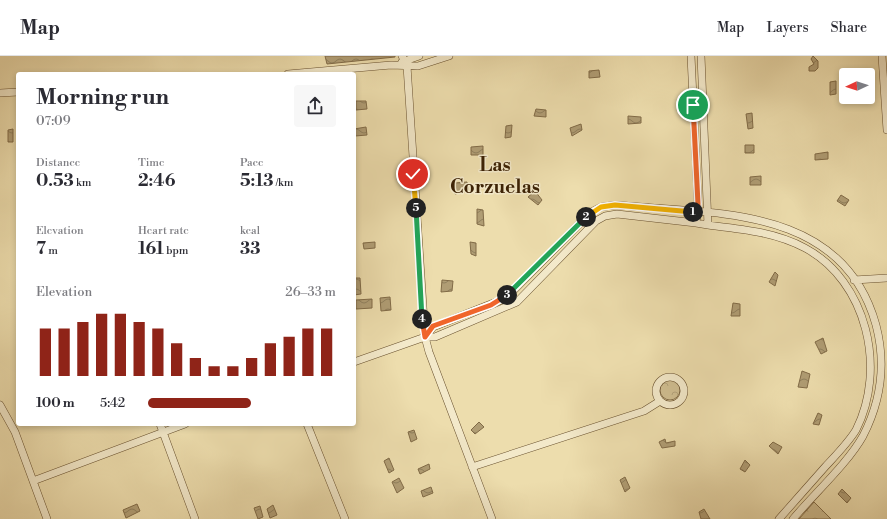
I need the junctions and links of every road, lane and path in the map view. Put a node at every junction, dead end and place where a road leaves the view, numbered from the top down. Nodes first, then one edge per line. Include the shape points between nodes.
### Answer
1 (418, 56) edge
2 (450, 56) edge
3 (691, 56) edge
4 (701, 56) edge
5 (882, 56) edge
6 (405, 61) edge
7 (311, 72) edge
8 (16, 92) edge
9 (0, 93) edge
10 (887, 130) edge
11 (697, 213) junction
12 (708, 214) junction
13 (696, 223) junction
14 (708, 225) junction
15 (887, 278) edge
16 (856, 279) junction
17 (869, 280) junction
18 (847, 286) junction
19 (862, 288) junction
20 (854, 295) junction
21 (425, 337) junction
22 (356, 361) edge
23 (660, 401) junction
24 (0, 405) edge
25 (160, 426) edge
26 (179, 426) edge
27 (308, 426) edge
28 (162, 432) junction
29 (472, 467) junction
30 (32, 481) junction
31 (47, 519) edge
32 (195, 519) edge
33 (345, 519) edge
34 (492, 519) edge
35 (779, 519) edge
36 (793, 519) edge

1 - 6 street
2 - 6 street via 422,66
3 - 11 street
4 - 12 street
5 - 10 street
6 - 7 street via 391,65
6 - 21 street
8 - 9 street
11 - 12 street
11 - 13 street
11 - 21 street via 615,205 601,207 591,212 501,300 433,326
12 - 14 street
12 - 16 street via 754,218 793,230 825,248
13 - 14 street
13 - 21 street via 617,214 605,216 596,221 517,302 435,337
14 - 18 street via 754,231 789,240 822,259
15 - 17 street
16 - 17 street
16 - 18 street
16 - 19 street
17 - 19 street
18 - 20 street
19 - 20 street
19 - 36 street via 873,313 882,352 879,392 873,414 862,437 849,455
20 - 35 street via 871,355 872,373 864,411 855,430 840,450
21 - 22 street
21 - 29 street
23 - 23 street via 669,405 678,403 684,390 681,382 673,377 660,380 656,388
23 - 29 street via 644,411
24 - 30 street via 15,432
25 - 28 street
26 - 28 street
27 - 33 street
28 - 30 street
28 - 32 street
29 - 34 street
30 - 31 street

